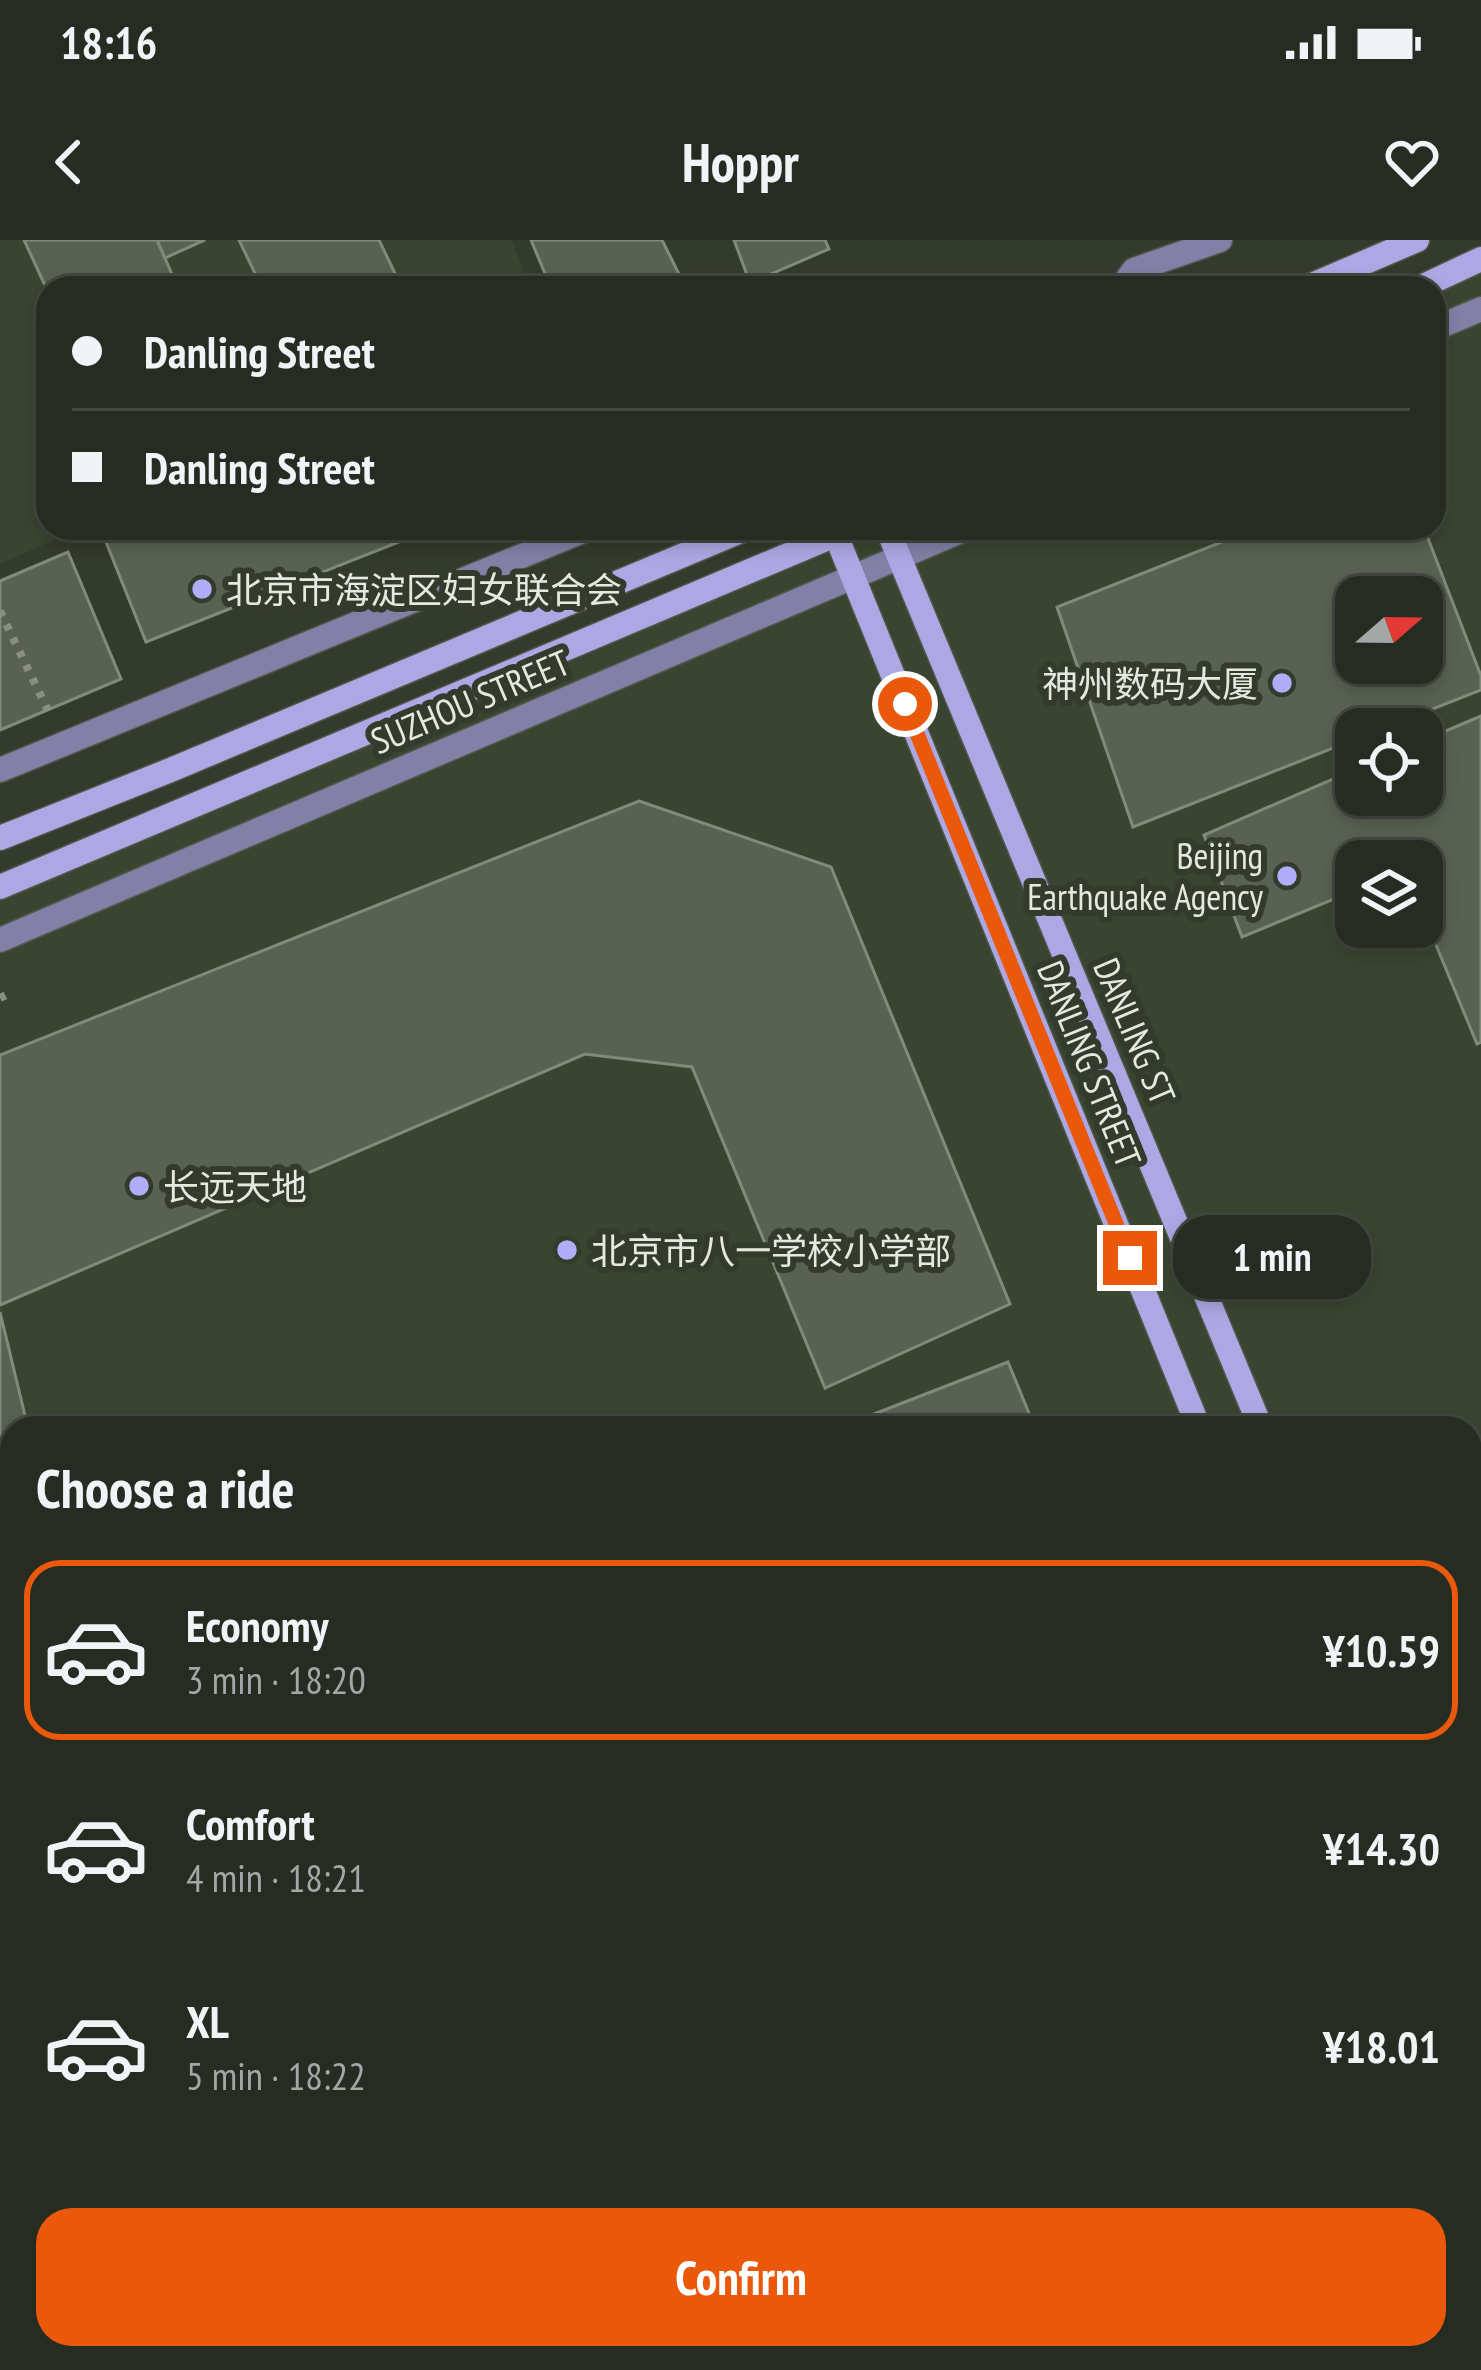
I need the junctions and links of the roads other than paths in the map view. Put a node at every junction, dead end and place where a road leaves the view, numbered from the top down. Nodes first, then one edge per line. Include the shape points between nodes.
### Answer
1 (1220, 240) edge
2 (1417, 240) edge
3 (1481, 259) edge
4 (1130, 276) edge
5 (1333, 276) edge
6 (1445, 276) edge
7 (1481, 309) edge
8 (1446, 324) edge
9 (561, 540) edge
10 (719, 540) edge
11 (816, 540) edge
12 (843, 540) edge
13 (892, 540) edge
14 (940, 540) edge
15 (900, 557) junction
16 (853, 577) junction
17 (0, 770) edge
18 (0, 838) edge
19 (0, 887) edge
20 (0, 940) edge
21 (1194, 1416) edge
22 (1256, 1416) edge

1 - 4 street
2 - 5 main road
3 - 6 main road
7 - 8 street
9 - 17 street
10 - 18 main road, SUZHOU STREET
11 - 19 main road, SUZHOU STREET
12 - 16 main road, DANLING STREET
13 - 15 main road, DANLING ST
14 - 15 street, SUZHOU STREET
15 - 16 street, SUZHOU STREET
15 - 22 main road, DANLING ST
16 - 20 street, SUZHOU STREET
16 - 21 main road, DANLING STREET

